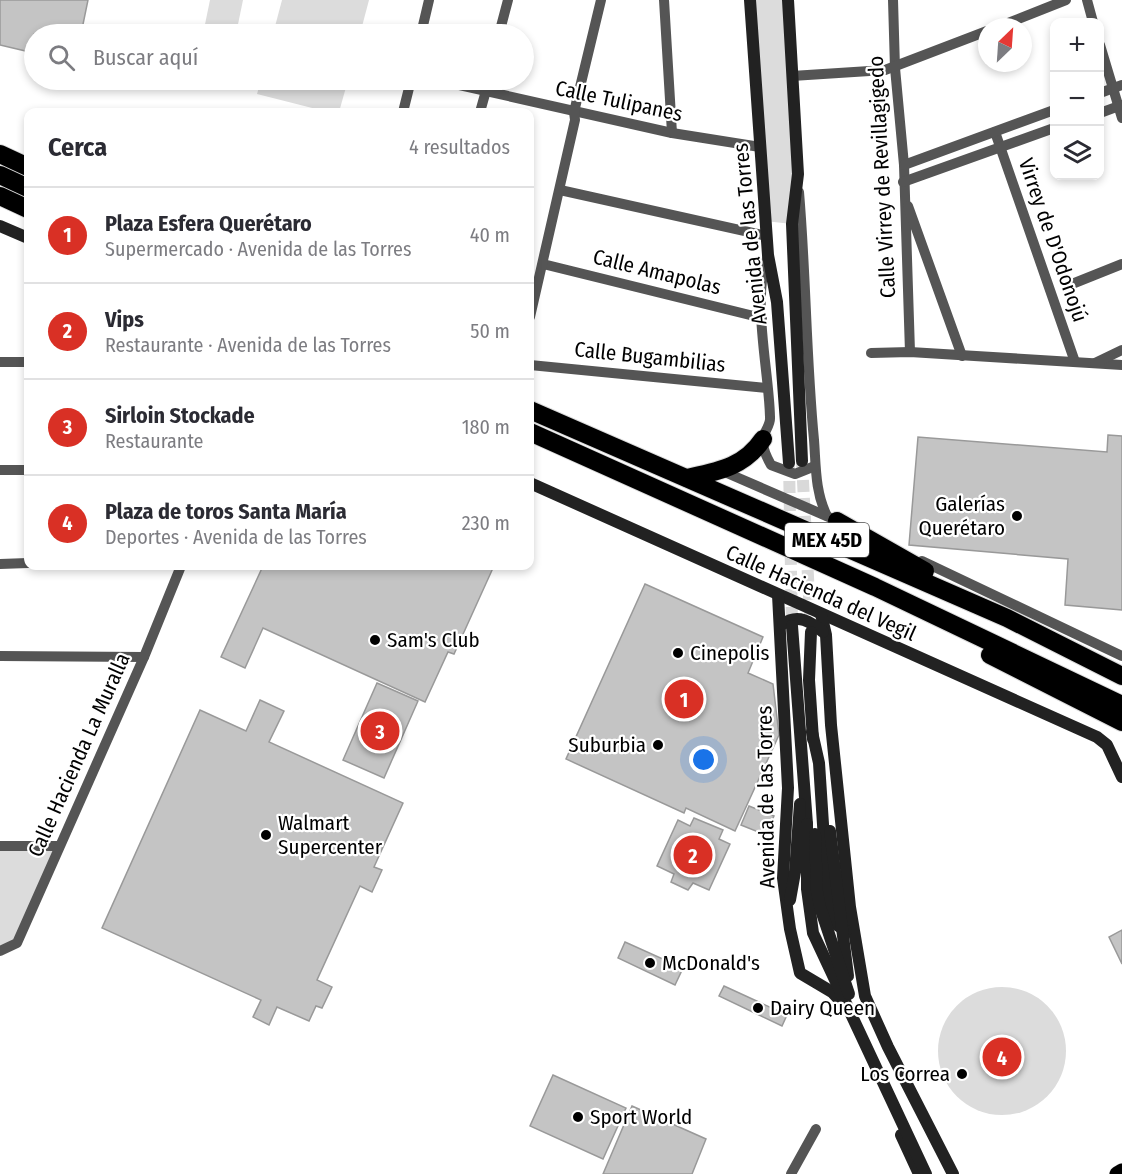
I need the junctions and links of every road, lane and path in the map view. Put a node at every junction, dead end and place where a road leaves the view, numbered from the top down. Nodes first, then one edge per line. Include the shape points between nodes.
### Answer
1 (429, 0) edge
2 (508, 0) edge
3 (601, 0) edge
4 (664, 0) edge
5 (750, 0) edge
6 (788, 0) edge
7 (893, 0) edge
8 (1066, 0) edge
9 (1087, 0) edge
10 (1021, 18) edge
11 (1092, 18) edge
12 (424, 24) edge
13 (502, 24) edge
14 (978, 35) edge
15 (1104, 55) edge
16 (895, 68) junction
17 (792, 76) junction
18 (1117, 87) edge
19 (408, 90) edge
20 (478, 90) edge
21 (486, 92) junction
22 (1120, 106) edge
23 (404, 108) edge
24 (481, 108) edge
25 (1050, 111) edge
26 (574, 112) junction
27 (1104, 112) edge
28 (1122, 118) edge
29 (1050, 129) edge
30 (995, 132) junction
31 (672, 133) junction
32 (760, 147) junction
33 (1000, 147) junction
34 (0, 154) edge
35 (24, 165) edge
36 (903, 165) junction
37 (798, 174) junction
38 (0, 175) edge
39 (903, 182) junction
40 (24, 186) edge
41 (560, 190) junction
42 (0, 196) edge
43 (904, 196) junction
44 (24, 207) edge
45 (0, 226) edge
46 (24, 236) edge
47 (767, 236) junction
48 (768, 255) junction
49 (543, 264) junction
50 (1122, 264) edge
51 (1072, 284) dead end
52 (534, 301) edge
53 (762, 318) junction
54 (1122, 350) edge
55 (910, 352) junction
56 (871, 353) dead end
57 (962, 356) junction
58 (0, 362) edge
59 (24, 362) edge
60 (1075, 362) junction
61 (1093, 363) junction
62 (534, 365) edge
63 (1122, 365) edge
64 (767, 388) junction
65 (534, 412) edge
66 (534, 434) edge
67 (764, 439) junction
68 (815, 466) junction
69 (0, 470) edge
70 (24, 470) edge
71 (720, 470) junction
72 (687, 478) junction
73 (534, 485) edge
74 (832, 518) junction
75 (24, 563) edge
76 (0, 564) edge
77 (179, 570) edge
78 (875, 586) junction
79 (777, 595) junction
80 (821, 614) junction
81 (1007, 618) junction
82 (786, 626) junction
83 (811, 632) dead end
84 (826, 635) junction
85 (0, 656) edge
86 (1122, 656) edge
87 (144, 657) junction
88 (1122, 676) edge
89 (1122, 705) edge
90 (1122, 722) edge
91 (831, 725) junction
92 (812, 732) junction
93 (802, 758) junction
94 (1122, 777) edge
95 (811, 824) junction
96 (0, 846) edge
97 (59, 846) junction
98 (788, 906) junction
99 (854, 937) junction
100 (0, 951) edge
101 (859, 963) junction
102 (849, 1005) junction
103 (816, 1130) dead end
104 (1122, 1171) edge
105 (791, 1174) edge
106 (918, 1174) edge
107 (926, 1174) edge
108 (934, 1174) edge
109 (953, 1174) edge
110 (1117, 1174) edge

1 - 12 street
2 - 13 street
3 - 26 street
4 - 31 street
5 - 32 main road, Avenida de las Torres
6 - 17 main road, Avenida de las Torres
7 - 16 street, Calle Virrey de Revillagigedo
8 - 10 street
9 - 11 street
14 - 16 street
15 - 18 street
16 - 17 street
16 - 36 street, Calle Virrey de Revillagigedo
17 - 37 main road, Avenida de las Torres
18 - 22 street
19 - 23 street
20 - 21 street, Calle Tulipanes
21 - 24 street
21 - 26 street, Calle Tulipanes
22 - 27 street
22 - 28 street
25 - 30 street
26 - 31 street, Calle Tulipanes
26 - 41 street
29 - 33 street
30 - 33 street, Virrey de D'Odonojú
30 - 36 street
31 - 32 street, Calle Tulipanes
32 - 47 main road, Avenida de las Torres
33 - 39 street
33 - 60 street, Virrey de D'Odonojú
34 - 35 highway
36 - 39 street, Calle Virrey de Revillagigedo
37 - 48 main road, Avenida de las Torres via 792,224 796,462
37 - 68 street, Avenida de las Torres
38 - 40 highway
39 - 43 street, Calle Virrey de Revillagigedo
41 - 47 street
41 - 49 street
42 - 44 highway
43 - 55 street, Calle Virrey de Revillagigedo
43 - 57 street
45 - 46 main road
47 - 48 main road, Avenida de las Torres
48 - 53 street via 762,281
49 - 52 street
49 - 53 street, Calle Amapolas
50 - 51 street
53 - 64 street
54 - 61 street
55 - 56 street
55 - 57 street
57 - 60 street
58 - 59 street
60 - 61 street
61 - 63 street
62 - 64 street, Calle Bugambilias
64 - 67 street via 770,417
65 - 72 highway, MEX 45D
66 - 78 highway, MEX 45D
67 - 68 street via 771,465 795,474
67 - 71 highway via 753,453
68 - 74 street, Avenida de las Torres via 822,504
69 - 70 street
71 - 72 highway
71 - 74 street
72 - 81 highway, MEX 45D
73 - 79 main road, Calle Hacienda del Vegil
74 - 81 highway
74 - 86 street
75 - 76 street
77 - 87 street, Calle Hacienda La Muralla
78 - 89 highway, MEX 45D
78 - 90 highway via 970,645
79 - 80 main road, Calle Hacienda del Vegil
79 - 82 main road, Avenida de las Torres
80 - 84 main road
80 - 94 main road, Calle Hacienda del Vegil via 1097,737 1107,745
81 - 88 highway, MEX 45D
82 - 84 main road via 795,618 807,620
82 - 93 main road, Avenida de las Torres
82 - 98 main road, Avenida de las Torres via 788,788 783,878
83 - 92 main road
84 - 91 main road
85 - 87 street
87 - 97 street, Calle Hacienda La Muralla
91 - 99 main road
91 - 102 main road, bridge via 830,831
92 - 95 main road
92 - 99 main road via 819,763 828,901 837,925
93 - 95 main road, Avenida de las Torres
93 - 98 main road via 795,872
95 - 102 main road, bridge via 820,907
95 - 107 main road, bridge via 807,889 813,933
96 - 97 street
97 - 100 street, Calle Hacienda La Muralla via 17,943
98 - 102 main road, Avenida de las Torres via 800,973
99 - 101 main road
101 - 102 main road via 850,980
101 - 109 main road via 865,996
102 - 106 main road, Avenida de las Torres
102 - 108 main road
103 - 105 street
104 - 110 main road

